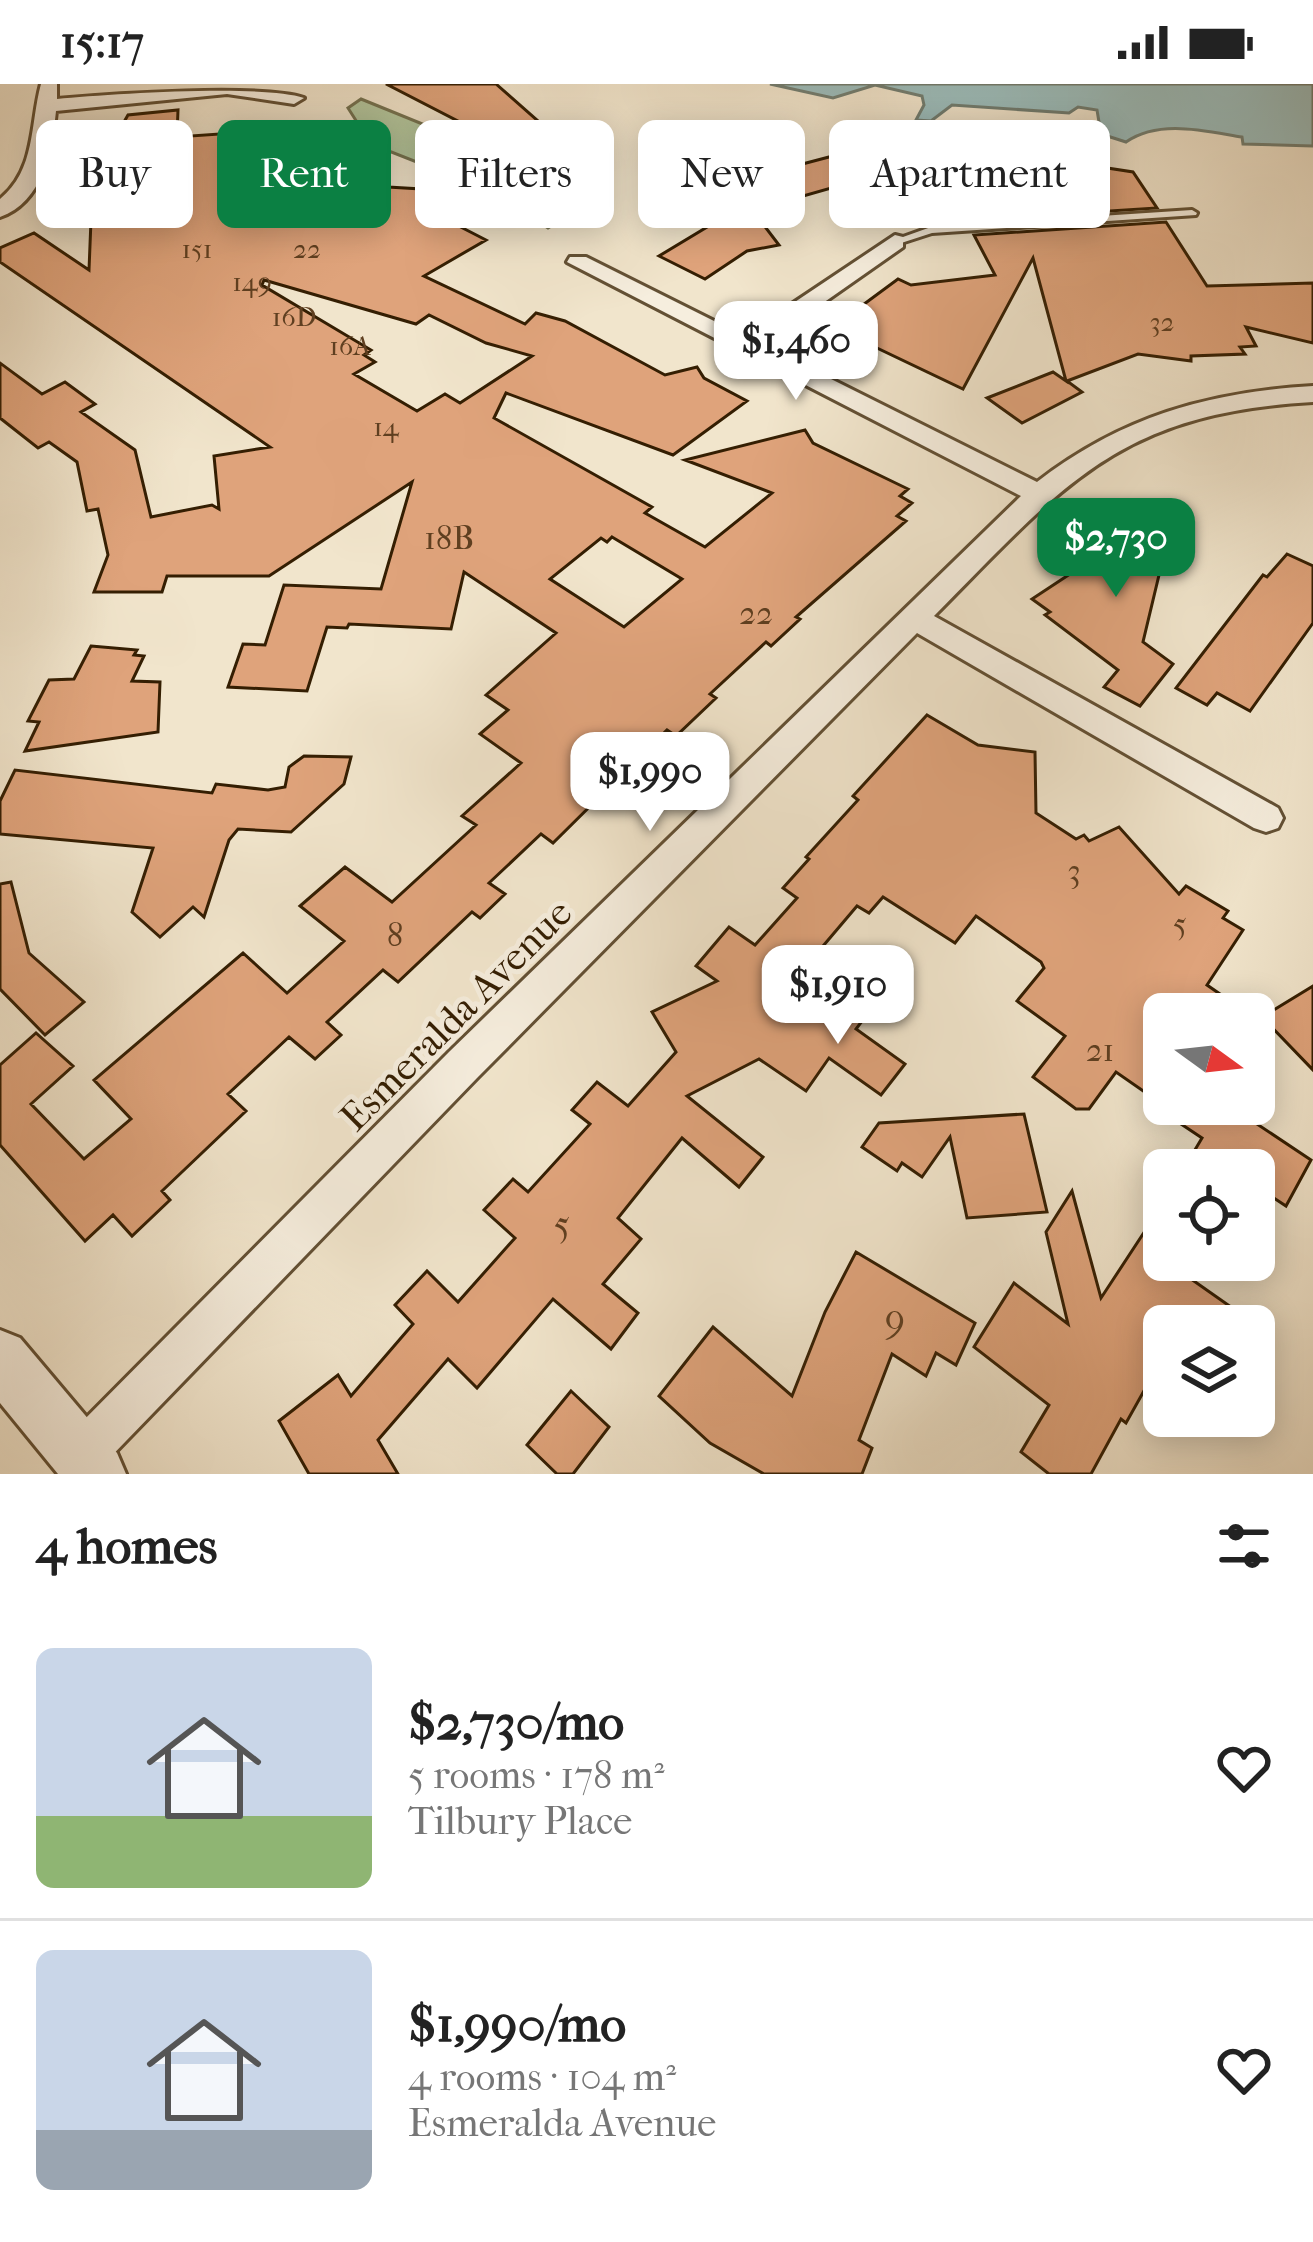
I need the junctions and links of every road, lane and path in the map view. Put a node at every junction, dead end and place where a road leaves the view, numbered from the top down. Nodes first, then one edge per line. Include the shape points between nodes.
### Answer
1 (48, 95) edge
2 (294, 98) dead end
3 (0, 210) edge
4 (1192, 213) dead end
5 (895, 242) joint
6 (578, 262) dead end
7 (748, 344) junction
8 (1313, 394) edge
9 (1039, 494) junction
10 (912, 617) junction
11 (1266, 818) dead end
12 (0, 1358) edge
13 (88, 1464) edge

1 - 2 street via 227,88
1 - 3 street via 37,171
4 - 5 lane via 935,229
5 - 7 street
6 - 7 street
7 - 9 street
8 - 9 street, Esmeralda Avenue via 1217,404 1150,423 1106,442
9 - 10 street, Esmeralda Avenue
10 - 11 street
10 - 13 street, Esmeralda Avenue via 463,1065
12 - 13 street

